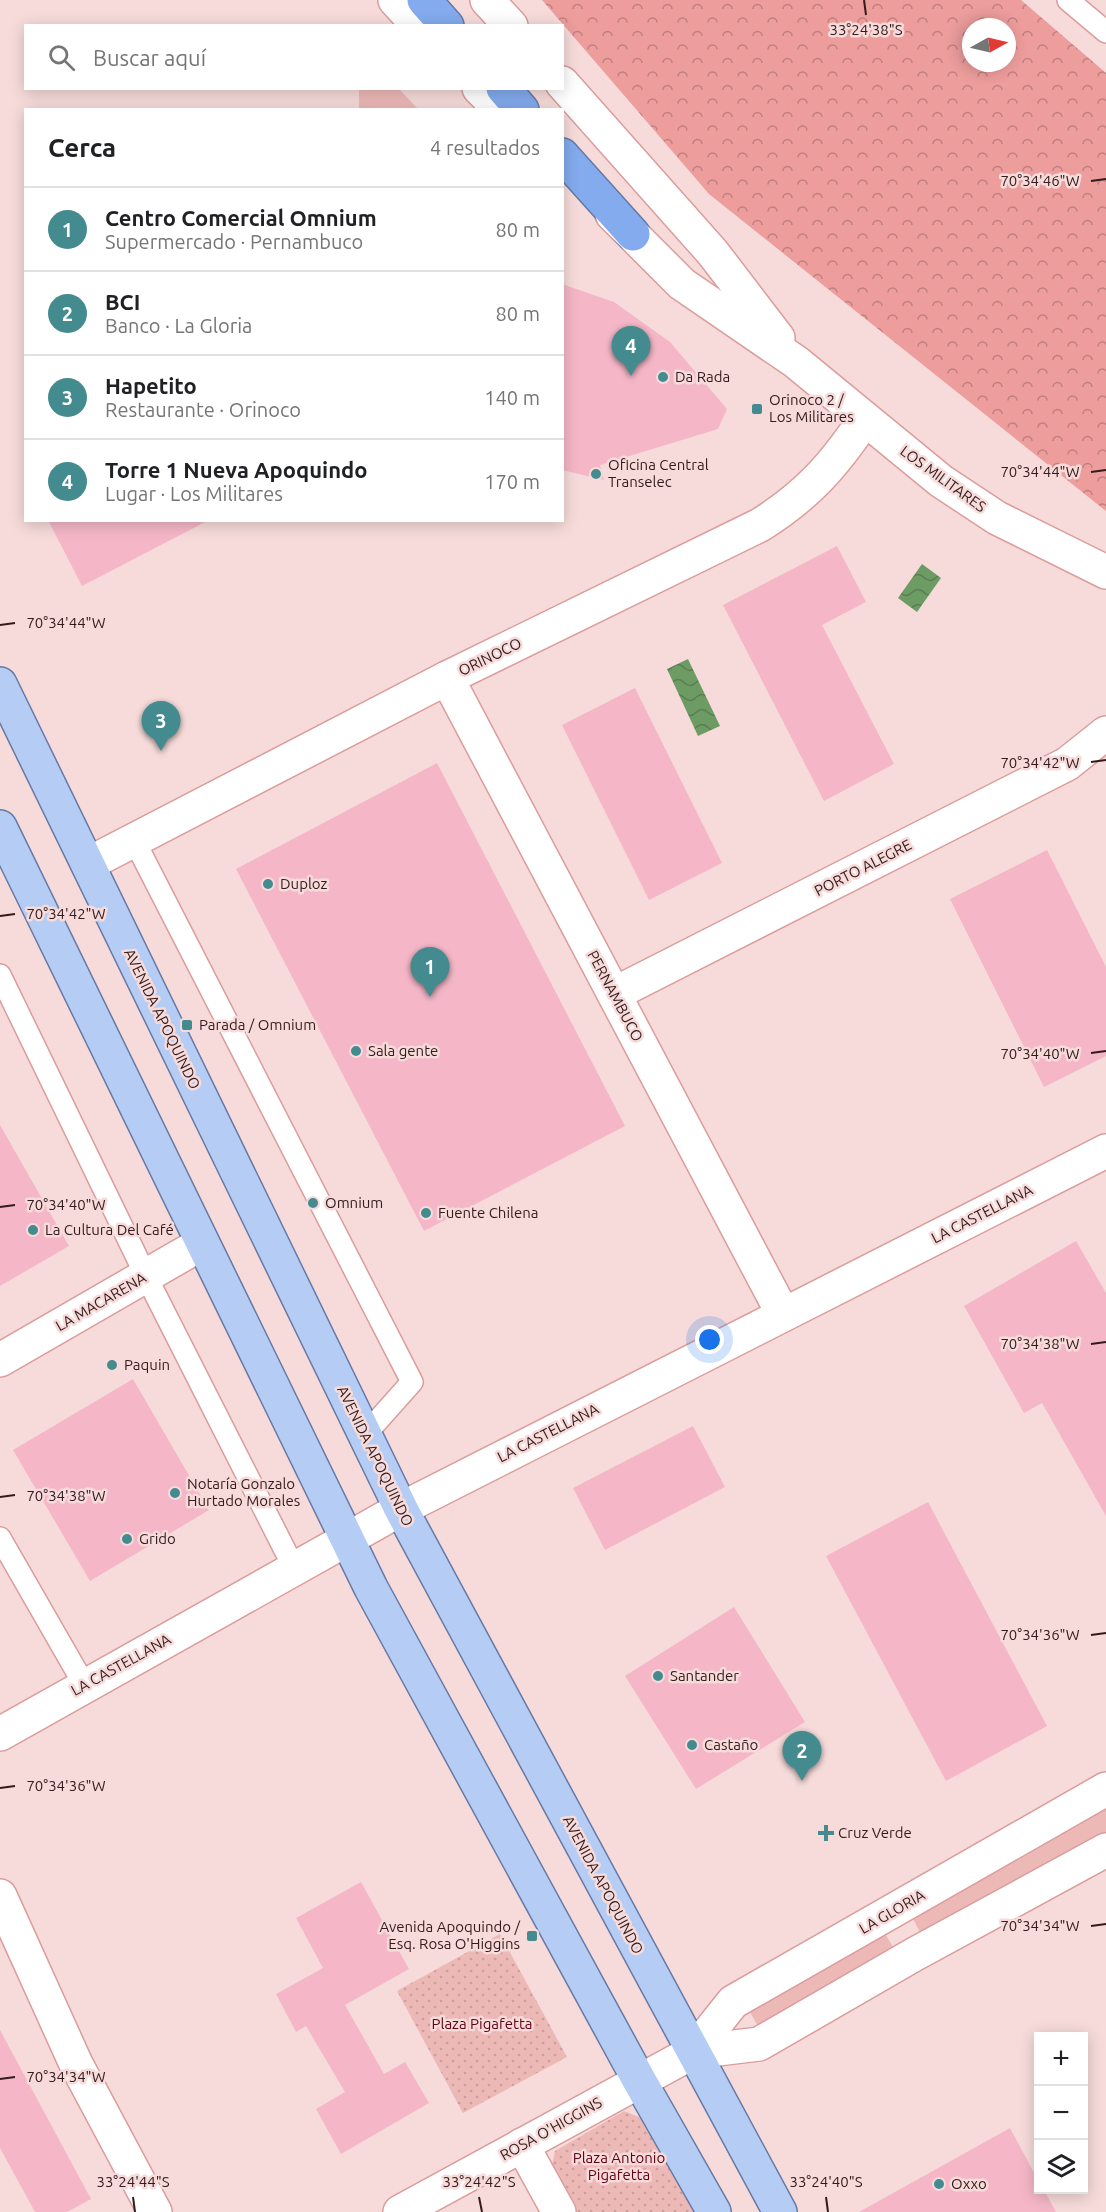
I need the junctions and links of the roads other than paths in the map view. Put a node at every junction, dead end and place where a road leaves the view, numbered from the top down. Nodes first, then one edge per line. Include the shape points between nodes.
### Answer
1 (395, 0) edge
2 (424, 0) edge
3 (487, 0) edge
4 (1068, 0) edge
5 (417, 24) edge
6 (445, 24) edge
7 (509, 24) edge
8 (1106, 32) edge
9 (564, 85) edge
10 (481, 90) edge
11 (505, 90) edge
12 (499, 108) edge
13 (520, 108) edge
14 (564, 157) edge
15 (564, 169) edge
16 (633, 234) junction
17 (796, 362) junction
18 (865, 419) junction
19 (1106, 572) edge
20 (447, 678) junction
21 (0, 684) edge
22 (1106, 733) edge
23 (0, 827) edge
24 (134, 840) junction
25 (88, 864) junction
26 (0, 975) edge
27 (614, 994) junction
28 (1106, 1151) edge
29 (201, 1244) junction
30 (146, 1276) junction
31 (783, 1314) junction
32 (0, 1360) edge
33 (364, 1436) junction
34 (401, 1509) junction
35 (0, 1538) edge
36 (346, 1539) junction
37 (294, 1568) junction
38 (85, 1686) junction
39 (0, 1734) edge
40 (1106, 1790) edge
41 (1106, 1850) edge
42 (0, 1896) edge
43 (894, 1912) junction
44 (915, 1954) junction
45 (693, 2052) junction
46 (639, 2080) junction
47 (522, 2145) junction
48 (155, 2212) edge
49 (400, 2212) edge
50 (559, 2212) edge
51 (714, 2212) edge
52 (780, 2212) edge

1 - 5 street
2 - 6 highway
3 - 7 street
4 - 8 lane
9 - 17 street, LOS MILITARES via 713,253
10 - 12 street
11 - 13 highway
14 - 16 highway
15 - 16 street, LOS MILITARES
16 - 17 street, LOS MILITARES via 682,284
17 - 18 street, LOS MILITARES
18 - 19 street, LOS MILITARES via 941,481 997,518
18 - 20 street, ORINOCO via 815,485 760,525
20 - 24 street, ORINOCO
20 - 27 street, PERNAMBUCO
21 - 25 main road, AVENIDA APOQUINDO
22 - 27 street, PORTO ALEGRE via 1060,768
23 - 29 main road
24 - 25 street, ORINOCO
24 - 33 lane via 412,1382
25 - 33 main road, AVENIDA APOQUINDO
26 - 30 lane
27 - 31 street, PERNAMBUCO
28 - 31 street, LA CASTELLANA
29 - 30 street, LA MACARENA
29 - 36 main road
30 - 32 street, LA MACARENA
30 - 37 lane
31 - 34 street, LA CASTELLANA
33 - 34 main road, AVENIDA APOQUINDO
34 - 36 street, LA CASTELLANA
34 - 45 main road, AVENIDA APOQUINDO
35 - 38 lane
36 - 37 street, LA CASTELLANA
36 - 46 main road
37 - 38 street, LA CASTELLANA
38 - 39 street, LA CASTELLANA
40 - 43 street, LA GLORIA
41 - 44 street, LA GLORIA
42 - 48 street via 76,2064
43 - 44 street via 895,1937 902,1948
43 - 45 street, LA GLORIA via 733,2002
44 - 45 street, LA GLORIA via 759,2044
45 - 46 street, LA GLORIA
45 - 52 main road, AVENIDA APOQUINDO
46 - 47 street, ROSA O'HIGGINS
46 - 51 main road
47 - 49 street, ROSA O'HIGGINS
47 - 50 street

